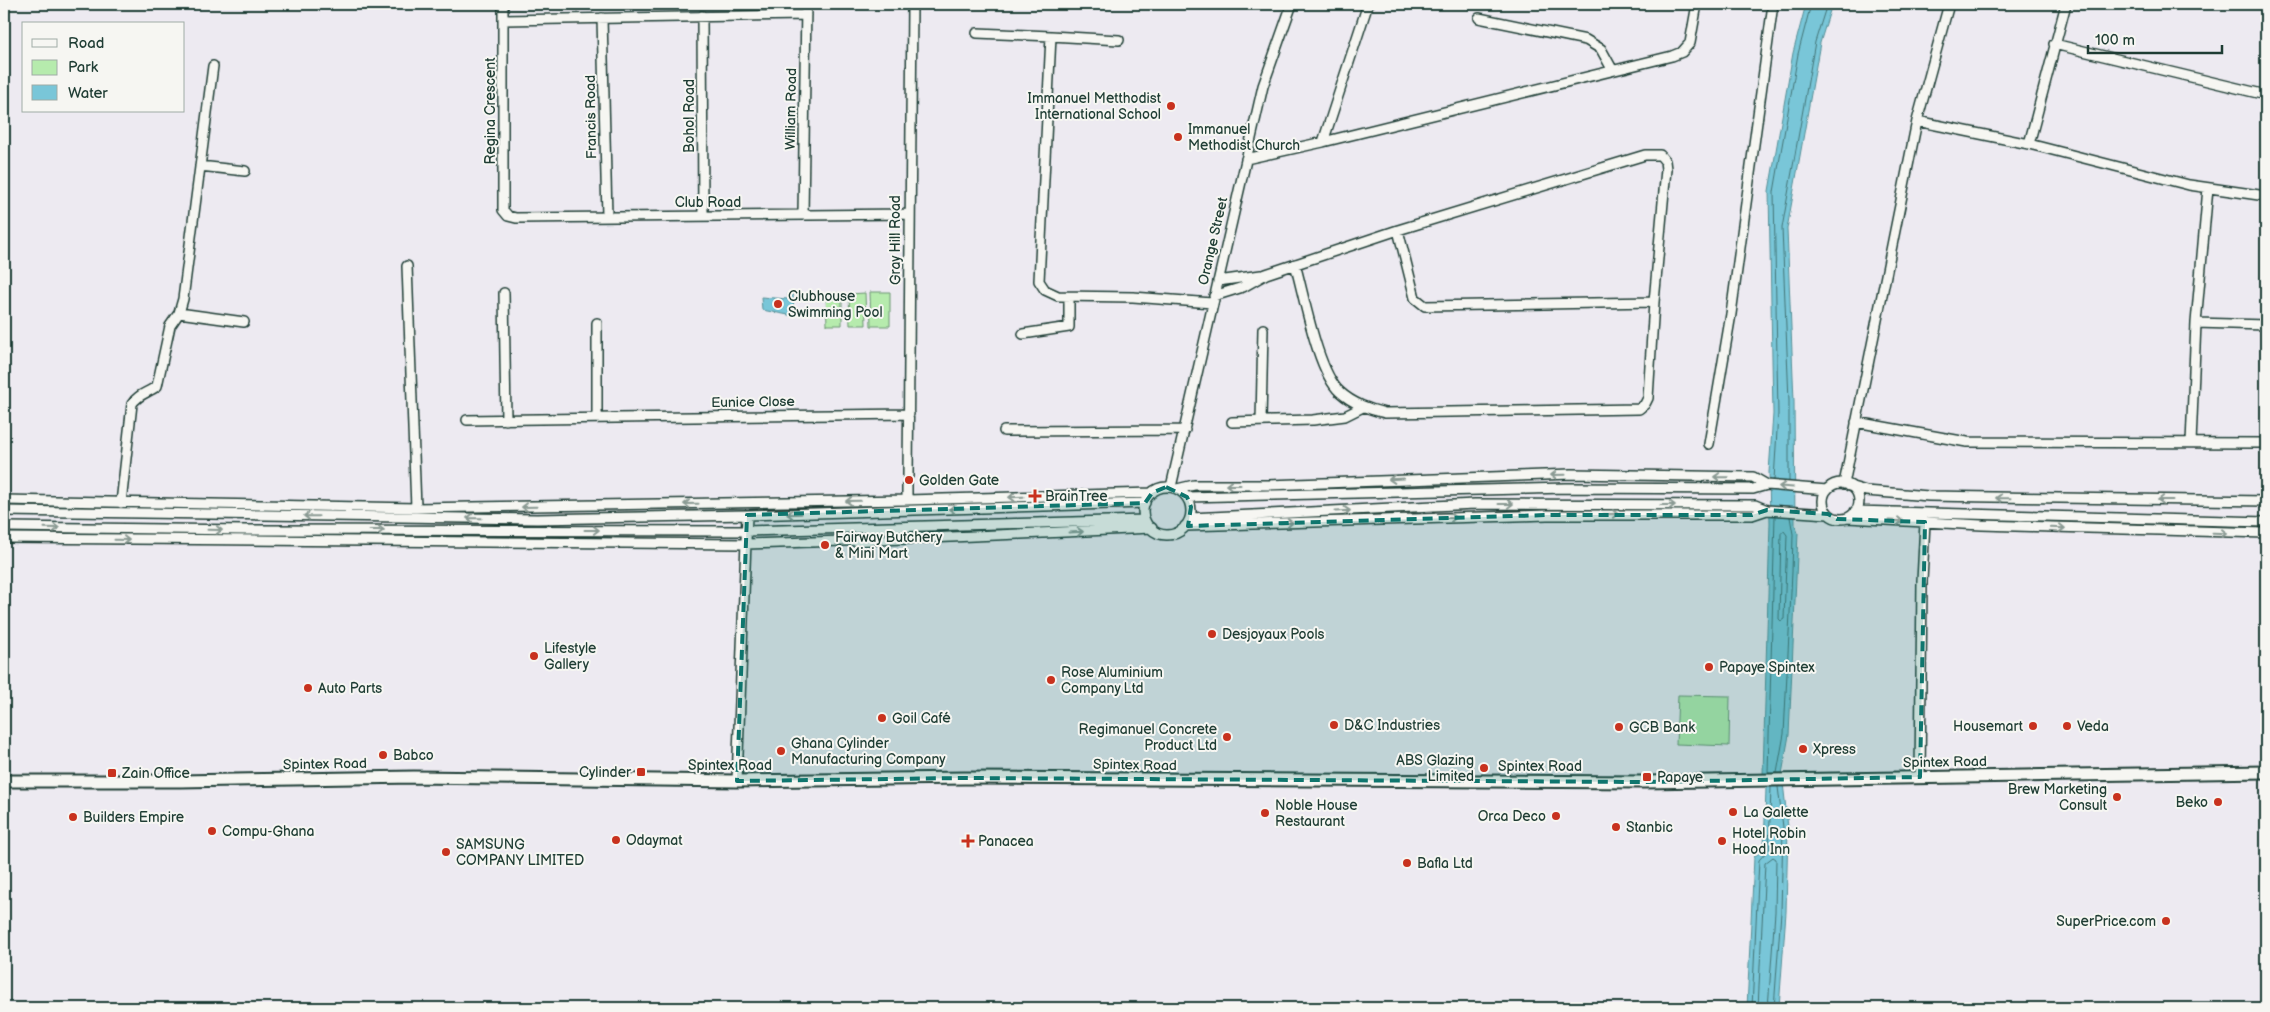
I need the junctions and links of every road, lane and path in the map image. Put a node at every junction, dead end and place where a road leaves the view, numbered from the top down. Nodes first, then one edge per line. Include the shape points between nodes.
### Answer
1 (503, 4) edge
2 (806, 4) edge
3 (912, 4) edge
4 (1292, 4) edge
5 (1368, 4) edge
6 (1696, 4) edge
7 (1773, 4) edge
8 (1949, 4) edge
9 (2066, 4) edge
10 (702, 16) junction
11 (806, 16) junction
12 (602, 18) junction
13 (1479, 18) dead end
14 (504, 20) junction
15 (977, 33) dead end
16 (1051, 36) junction
17 (1119, 40) dead end
18 (2054, 44) junction
19 (213, 66) dead end
20 (1612, 69) junction
21 (2266, 95) edge
22 (1917, 120) junction
23 (1323, 142) junction
24 (2029, 144) junction
25 (1246, 159) junction
26 (200, 166) junction
27 (245, 171) dead end
28 (2208, 188) junction
29 (2266, 196) edge
30 (909, 214) junction
31 (803, 215) junction
32 (508, 216) joint
33 (607, 216) junction
34 (703, 216) junction
35 (1398, 230) junction
36 (1295, 264) junction
37 (407, 266) dead end
38 (1266, 274) junction
39 (1218, 281) junction
40 (504, 293) dead end
41 (1069, 296) junction
42 (1213, 300) junction
43 (1654, 302) junction
44 (179, 313) junction
45 (244, 322) dead end
46 (597, 323) dead end
47 (2196, 323) junction
48 (2266, 325) edge
49 (1263, 329) dead end
50 (1023, 334) dead end
51 (1362, 407) junction
52 (909, 414) junction
53 (597, 417) junction
54 (467, 420) dead end
55 (506, 420) junction
56 (1260, 421) junction
57 (1232, 422) dead end
58 (1856, 422) junction
59 (1186, 430) junction
60 (1004, 431) dead end
61 (2191, 443) junction
62 (2266, 443) edge
63 (1709, 444) dead end
64 (1767, 485) junction
65 (1847, 485) junction
66 (1174, 488) junction
67 (1827, 490) junction
68 (1152, 493) junction
69 (1187, 497) junction
70 (4, 500) edge
71 (907, 500) junction
72 (2266, 501) edge
73 (121, 503) junction
74 (1145, 503) junction
75 (416, 508) junction
76 (4, 511) edge
77 (1855, 511) junction
78 (1828, 514) junction
79 (747, 515) junction
80 (1847, 518) junction
81 (1145, 520) junction
82 (1188, 522) junction
83 (1925, 522) junction
84 (2266, 522) edge
85 (4, 527) edge
86 (1152, 528) junction
87 (747, 531) junction
88 (2266, 534) edge
89 (4, 538) edge
90 (747, 544) junction
91 (2266, 772) edge
92 (1920, 777) junction
93 (4, 781) edge
94 (737, 781) junction

1 - 14 street, Regina Crescent
2 - 11 street, William Road
3 - 30 street, Gray Hill Road
4 - 25 street, Orange Street via 1263,86
5 - 23 street
6 - 20 street via 1687,48 1672,56
7 - 63 street via 1732,314
8 - 22 street
9 - 18 street
10 - 11 street
10 - 12 street
10 - 34 street, Bohol Road
11 - 31 street, William Road
12 - 14 street
12 - 33 street, Francis Road
13 - 20 street via 1586,40 1601,49
14 - 32 street, Regina Crescent via 503,210
15 - 16 street
16 - 17 street
16 - 41 street via 1039,281 1045,290 1058,296
18 - 21 street
18 - 24 street
19 - 26 street
20 - 23 street
22 - 24 street
22 - 58 street
23 - 25 street
24 - 28 street
25 - 39 street, Orange Street
26 - 27 street
26 - 44 street
28 - 29 street
28 - 47 street
30 - 31 street, Club Road
30 - 52 street, Gray Hill Road
31 - 34 street, Club Road
32 - 33 street, Club Road
33 - 34 street, Club Road
35 - 36 street
35 - 43 street via 1415,298 1425,306
35 - 43 street via 1645,155 1660,155 1666,169
36 - 38 street
36 - 51 street via 1327,372 1339,391
37 - 75 street
38 - 39 street
38 - 42 street
39 - 42 street, Orange Street
40 - 55 street
41 - 42 street
41 - 50 street via 1069,326 1066,329
42 - 59 street, Orange Street
43 - 51 street via 1648,398 1639,409 1385,413
44 - 45 street
44 - 73 street via 170,326 157,386 136,397 132,404
46 - 53 street
47 - 48 street
47 - 61 street
49 - 56 street
51 - 56 street via 1345,416
52 - 53 street, Eunice Close
52 - 71 street, Gray Hill Road
53 - 55 street, Eunice Close
54 - 55 street, Eunice Close
56 - 57 street
58 - 61 street via 1967,442
58 - 65 street
59 - 60 street
59 - 66 street, Orange Street
61 - 62 street
64 -> 66 street via 1753,477 1571,474
67 -> 64 street
64 - 69 street via 1753,489 1566,488
65 - 67 street via 1835,484
72 -> 65 street via 1929,496 1866,491
65 - 77 street via 1857,494
66 - 68 street via 1161,488
66 - 69 street
67 - 78 street via 1823,505
68 -> 71 street
68 - 74 street
69 - 82 street via 1191,507
70 - 73 street
71 -> 75 street
73 - 75 street
74 -> 79 street
74 - 81 street
79 -> 76 street via 537,519
77 - 80 street
77 - 84 street
78 - 80 street via 1837,519
82 -> 78 street via 1752,514 1767,510
79 - 87 street
80 -> 83 street
81 - 86 street
81 - 87 street
82 - 86 street via 1177,532 1166,534
83 -> 88 street
83 - 92 street
85 -> 87 street
90 -> 86 street
87 - 90 street
89 -> 90 street
90 - 94 street
91 - 92 main road, Spintex Road
92 - 94 main road, Spintex Road via 1761,781 964,778
93 - 94 main road, Spintex Road via 414,777

